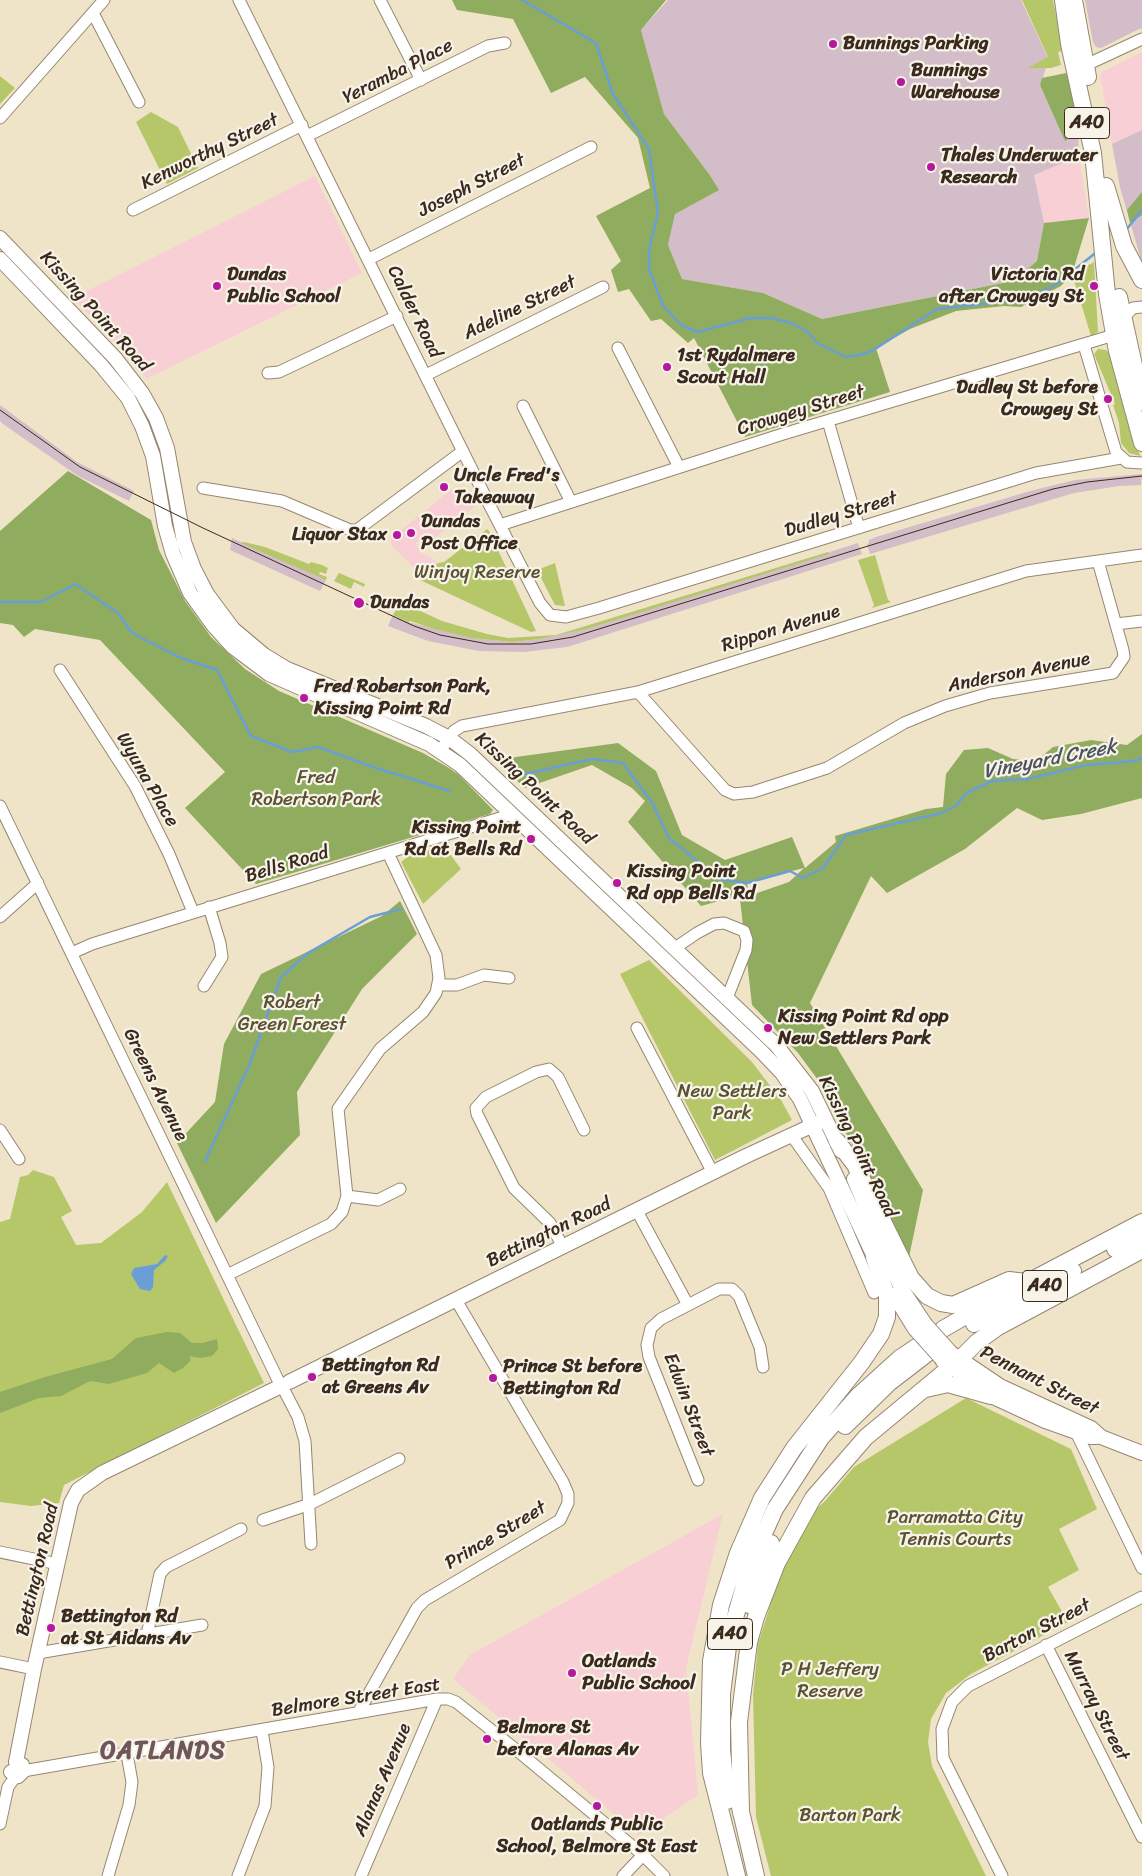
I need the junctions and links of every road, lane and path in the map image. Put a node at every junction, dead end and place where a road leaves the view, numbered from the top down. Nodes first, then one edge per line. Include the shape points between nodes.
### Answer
1 (104, 0) edge
2 (239, 0) edge
3 (380, 0) edge
4 (1063, 0) edge
5 (1074, 0) edge
6 (93, 13) junction
7 (1142, 39) edge
8 (504, 42) dead end
9 (1080, 66) junction
10 (421, 80) junction
11 (139, 102) dead end
12 (0, 118) edge
13 (305, 131) junction
14 (591, 147) dead end
15 (133, 210) dead end
16 (1109, 227) junction
17 (0, 238) edge
18 (0, 259) edge
19 (369, 259) junction
20 (1114, 259) junction
21 (1142, 280) edge
22 (603, 287) dead end
23 (1142, 307) edge
24 (397, 316) junction
25 (1123, 318) junction
26 (1114, 335) junction
27 (1084, 344) junction
28 (618, 348) dead end
29 (268, 373) dead end
30 (426, 375) junction
31 (1142, 402) edge
32 (523, 406) dead end
33 (828, 421) junction
34 (1142, 443) edge
35 (463, 451) junction
36 (1121, 458) junction
37 (1141, 463) edge
38 (679, 468) junction
39 (203, 488) dead end
40 (571, 502) junction
41 (500, 525) junction
42 (859, 528) junction
43 (1142, 555) edge
44 (1098, 561) junction
45 (574, 615) joint
46 (1142, 621) edge
47 (1116, 624) junction
48 (60, 670) dead end
49 (638, 692) junction
50 (448, 738) junction
51 (440, 751) junction
52 (0, 806) edge
53 (513, 814) junction
54 (388, 853) junction
55 (38, 883) junction
56 (209, 907) junction
57 (193, 912) junction
58 (0, 917) edge
59 (675, 948) junction
60 (72, 953) junction
61 (509, 978) dead end
62 (438, 985) junction
63 (204, 986) dead end
64 (727, 998) junction
65 (637, 1028) dead end
66 (820, 1122) junction
67 (0, 1130) edge
68 (584, 1130) dead end
69 (792, 1136) junction
70 (836, 1141) junction
71 (19, 1159) dead end
72 (712, 1172) junction
73 (400, 1189) dead end
74 (347, 1196) junction
75 (637, 1211) junction
76 (1142, 1222) edge
77 (1142, 1235) edge
78 (563, 1247) junction
79 (1142, 1250) edge
80 (874, 1257) junction
81 (227, 1275) junction
82 (1026, 1282) junction
83 (874, 1292) dead end
84 (456, 1300) junction
85 (688, 1305) junction
86 (920, 1326) junction
87 (943, 1350) junction
88 (763, 1367) dead end
89 (282, 1385) junction
90 (923, 1390) junction
91 (991, 1396) junction
92 (1072, 1425) junction
93 (1142, 1453) edge
94 (399, 1459) dead end
95 (698, 1480) dead end
96 (310, 1504) junction
97 (264, 1520) dead end
98 (241, 1529) dead end
99 (311, 1544) dead end
100 (0, 1552) edge
101 (58, 1564) junction
102 (1142, 1568) edge
103 (1142, 1597) edge
104 (202, 1625) dead end
105 (147, 1634) junction
106 (1046, 1645) junction
107 (38, 1653) junction
108 (0, 1662) edge
109 (34, 1669) junction
110 (438, 1699) junction
111 (358, 1714) junction
112 (262, 1731) junction
113 (127, 1754) junction
114 (13, 1772) edge
115 (3, 1789) edge
116 (741, 1814) junction
117 (0, 1824) edge
118 (1142, 1837) edge
119 (643, 1856) junction
120 (108, 1876) edge
121 (238, 1876) edge
122 (361, 1876) edge
123 (624, 1876) edge
124 (664, 1876) edge
125 (737, 1876) edge
126 (744, 1876) edge
127 (756, 1876) edge
128 (1002, 1876) edge

1 - 6 street
2 - 13 street, Calder Road
3 - 10 street
4 - 9 highway, A40
5 - 9 highway, A40
6 - 11 street
6 - 12 street
7 - 9 street
8 - 10 street, Yeramba Place via 488,46
9 - 16 highway, A40 via 1093,153
9 - 16 highway, A40 via 1106,186
10 - 13 street, Yeramba Place
13 - 15 street, Kenworthy Street
13 - 19 street, Calder Road
14 - 19 street, Joseph Street
16 - 20 highway
16 - 20 highway, A40
17 - 50 main road, Kissing Point Road via 115,358 142,392 167,448 191,562 207,594 233,629 287,669 415,721
18 - 51 main road, Kissing Point Road via 128,398 153,456 165,526 178,568 197,604 222,636 257,666 282,681
19 - 24 street, Calder Road
20 - 21 highway
20 - 25 highway, A40
20 - 26 highway, A40
22 - 30 street, Adeline Street
23 - 25 street via 1133,308
24 - 29 street via 279,372
24 - 30 street, Calder Road
25 - 31 highway, A40
26 - 27 street, Crowgey Street
26 - 34 highway, A40
27 - 33 street, Crowgey Street
27 - 36 street via 1114,448
28 - 38 street
30 - 35 street, Calder Road
32 - 40 street
33 - 38 street, Crowgey Street
33 - 42 street
35 - 39 street via 356,530 282,501
35 - 41 street, Calder Road
36 - 37 street, Dudley Street
36 - 42 street, Dudley Street via 1036,474
38 - 40 street, Crowgey Street
40 - 41 street, Crowgey Street
41 - 45 street, Calder Road via 544,610 557,617
42 - 45 street, Dudley Street
43 - 44 street, Rippon Avenue
44 - 47 street, Anderson Avenue
44 - 49 street, Rippon Avenue via 1009,575
46 - 47 street
47 - 49 street, Anderson Avenue via 1124,657 1113,672 990,694 945,706 904,723 827,768 743,795 734,794 717,783
48 - 57 street, Wyuna Place via 135,786
49 - 50 street, Rippon Avenue via 462,726
50 - 51 street, Rippon Avenue
50 - 59 main road, Kissing Point Road via 499,780
51 - 53 main road, Kissing Point Road
52 - 55 street, Greens Avenue
53 - 54 street, Bells Road
53 - 66 main road, Kissing Point Road via 762,1052
54 - 56 street, Bells Road
54 - 62 street via 436,954
55 - 58 street
55 - 60 street, Greens Avenue
56 - 57 street, Bells Road
56 - 63 street via 222,957
57 - 60 street, Bells Road
59 - 64 main road, Kissing Point Road
59 - 64 street via 696,932 714,924 724,923 744,931 746,950
60 - 81 street, Greens Avenue
61 - 62 street via 484,975 456,985
62 - 74 street via 428,1006 380,1049 338,1109
64 - 66 main road, Kissing Point Road via 788,1058 812,1091
65 - 72 street
66 - 69 main road, Bettington Road
66 - 70 main road, Kissing Point Road
66 - 80 main road, Kissing Point Road
67 - 71 street
68 - 78 street via 558,1076 549,1069 540,1070 486,1097 476,1108 514,1188 550,1223
69 - 72 main road, Bettington Road
69 - 83 street via 829,1188
70 - 82 highway via 855,1165 911,1278 927,1296 953,1305 1009,1280
70 - 86 main road, Kissing Point Road
72 - 75 main road, Bettington Road
73 - 74 street via 378,1200
74 - 81 street via 342,1212 331,1224
75 - 78 main road, Bettington Road
75 - 85 street
76 - 82 highway, A40
77 - 87 highway, A40 via 981,1319
78 - 84 main road, Bettington Road
79 - 87 highway via 998,1327 977,1342
80 - 86 main road, Kissing Point Road
80 - 125 highway via 886,1296 887,1317 881,1334 794,1448 762,1498 738,1553 721,1605 711,1661 708,1743 711,1773
81 - 89 street, Greens Avenue
82 - 87 highway, A40
84 - 89 main road, Bettington Road
84 - 111 street, Prince Street via 563,1482 568,1503 560,1520 425,1600 417,1608
85 - 88 street, Edwin Street via 723,1288 736,1292 760,1347
85 - 95 street, Edwin Street via 654,1325 647,1345
86 - 87 main road, Kissing Point Road, bridge
87 - 90 highway
87 - 91 main road, Pennant Street
87 - 92 main road, Pennant Street
87 - 116 highway, A40 via 868,1402 832,1442 788,1508 764,1558 746,1615 737,1664 732,1722
87 - 126 highway, A40 via 900,1358 857,1397 821,1438 775,1509 750,1562 729,1639 721,1725 728,1806
89 - 96 street, Greens Avenue via 305,1440
89 - 101 main road, Bettington Road via 84,1484 71,1503
90 - 91 highway via 948,1384
90 - 116 highway via 866,1437 831,1475 787,1542 766,1589 744,1667 739,1722
91 - 92 main road, Pennant Street via 1045,1421
92 - 93 main road, Pennant Street via 1090,1437 1102,1437
92 - 102 street
94 - 96 street
96 - 97 street
96 - 99 street, Greens Avenue
98 - 105 street via 160,1574
100 - 101 street
101 - 107 main road, Bettington Road
103 - 106 street, Barton Street
104 - 105 street
105 - 107 street
106 - 118 street, Murray Street
106 - 128 street, Barton Street via 968,1686 952,1702 942,1729 943,1758
107 - 109 main road, Bettington Road
108 - 109 street
109 - 114 main road, Bettington Road
110 - 111 street, Belmore Street East
110 - 119 street, Belmore Street East via 456,1702
110 - 122 street, Alanas Avenue
111 - 112 street, Belmore Street East
112 - 113 street, Belmore Street East
112 - 121 street via 268,1767 265,1806
113 - 114 street, Belmore Street East
113 - 120 street via 132,1782 129,1805
114 - 115 street via 11,1781
115 - 117 street
116 - 127 highway, A40
119 - 123 street
119 - 124 street, Belmore Street East

